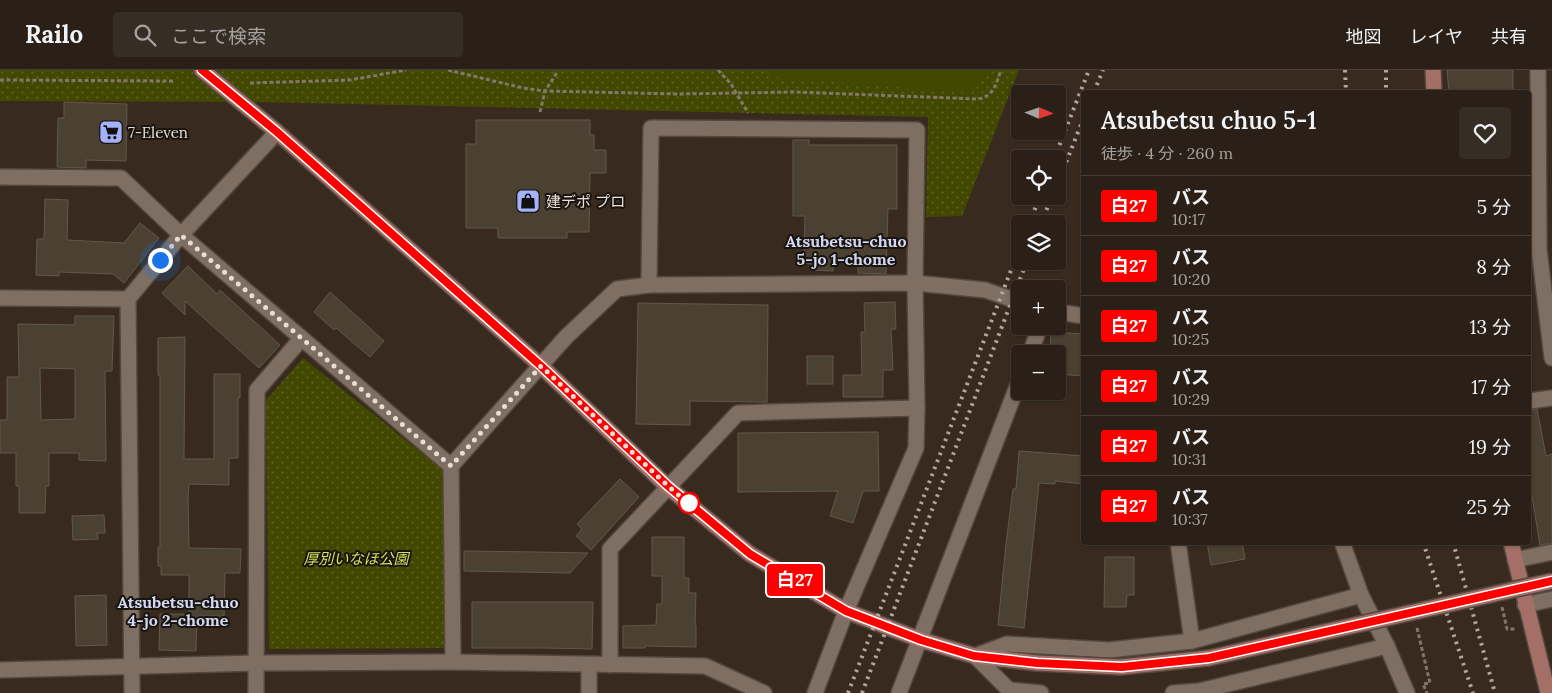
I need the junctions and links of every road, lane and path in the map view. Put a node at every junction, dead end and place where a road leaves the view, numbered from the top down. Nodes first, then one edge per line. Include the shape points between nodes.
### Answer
1 (202, 70) edge
2 (406, 70) edge
3 (448, 70) edge
4 (556, 70) edge
5 (718, 70) edge
6 (1002, 70) edge
7 (1433, 70) edge
8 (1538, 70) edge
9 (0, 80) edge
10 (173, 81) dead end
11 (250, 83) dead end
12 (1434, 90) edge
13 (545, 91) junction
14 (735, 92) junction
15 (540, 112) dead end
16 (1545, 114) edge
17 (758, 129) junction
18 (277, 132) junction
19 (0, 177) edge
20 (181, 235) junction
21 (1545, 249) edge
22 (915, 283) junction
23 (649, 285) junction
24 (0, 298) edge
25 (128, 299) junction
26 (1011, 299) edge
27 (1066, 313) edge
28 (1081, 316) edge
29 (301, 339) junction
30 (1552, 358) edge
31 (541, 366) junction
32 (1552, 398) edge
33 (1012, 400) edge
34 (1531, 401) edge
35 (917, 408) junction
36 (451, 466) junction
37 (668, 486) junction
38 (1178, 545) edge
39 (1343, 545) edge
40 (1512, 545) edge
41 (1552, 552) edge
42 (1515, 560) junction
43 (1552, 582) edge
44 (1361, 595) junction
45 (1552, 598) edge
46 (1501, 601) dead end
47 (1525, 605) junction
48 (846, 611) junction
49 (1415, 619) dead end
50 (1517, 637) dead end
51 (921, 640) junction
52 (1192, 641) junction
53 (1386, 646) junction
54 (974, 656) junction
55 (453, 662) junction
56 (257, 663) junction
57 (590, 665) junction
58 (610, 665) junction
59 (132, 666) junction
60 (0, 670) edge
61 (1199, 692) edge
62 (132, 693) edge
63 (256, 693) edge
64 (589, 693) edge
65 (764, 693) edge
66 (815, 693) edge
67 (899, 693) edge
68 (1040, 693) edge
69 (1173, 693) edge
70 (1407, 693) edge
71 (1427, 693) edge
72 (1548, 693) edge

1 - 18 street
2 - 11 path via 350,80
3 - 13 path
4 - 13 path
5 - 14 path
6 - 14 path via 993,92 978,99
7 - 12 street
8 - 16 street
9 - 10 path
13 - 14 path
13 - 15 path
14 - 17 path
16 - 21 street
17 - 22 street via 917,130
17 - 23 street via 651,128
18 - 20 street
18 - 31 street
19 - 20 street via 122,178
20 - 25 street
20 - 29 street
21 - 30 street
22 - 23 street
22 - 26 street via 985,290
22 - 35 street
23 - 31 street via 618,289 566,337
24 - 25 street
25 - 59 street
27 - 28 street
29 - 36 street
29 - 56 street via 257,390
31 - 36 street
31 - 37 street
32 - 34 street
33 - 51 street
35 - 37 street via 738,413
35 - 48 street via 916,448
36 - 55 street
37 - 48 street via 750,554
37 - 58 street via 610,549
38 - 52 street
39 - 44 street
40 - 42 street
41 - 42 street
42 - 47 street
43 - 54 street, bridge via 1209,658 1122,667
44 - 52 street
44 - 53 street
45 - 47 street
46 - 50 path via 1507,629 1515,628
47 - 72 street
48 - 51 street
48 - 66 street
49 - 71 path via 1430,683 1422,684
51 - 54 street
51 - 67 street
52 - 54 street via 1109,650 1007,644
53 - 61 street
53 - 70 street
54 - 68 street via 1009,690
55 - 56 street
55 - 57 street
56 - 59 street
56 - 63 street
57 - 58 street
57 - 64 street
58 - 65 street via 706,666
59 - 60 street
59 - 62 street
61 - 69 street

